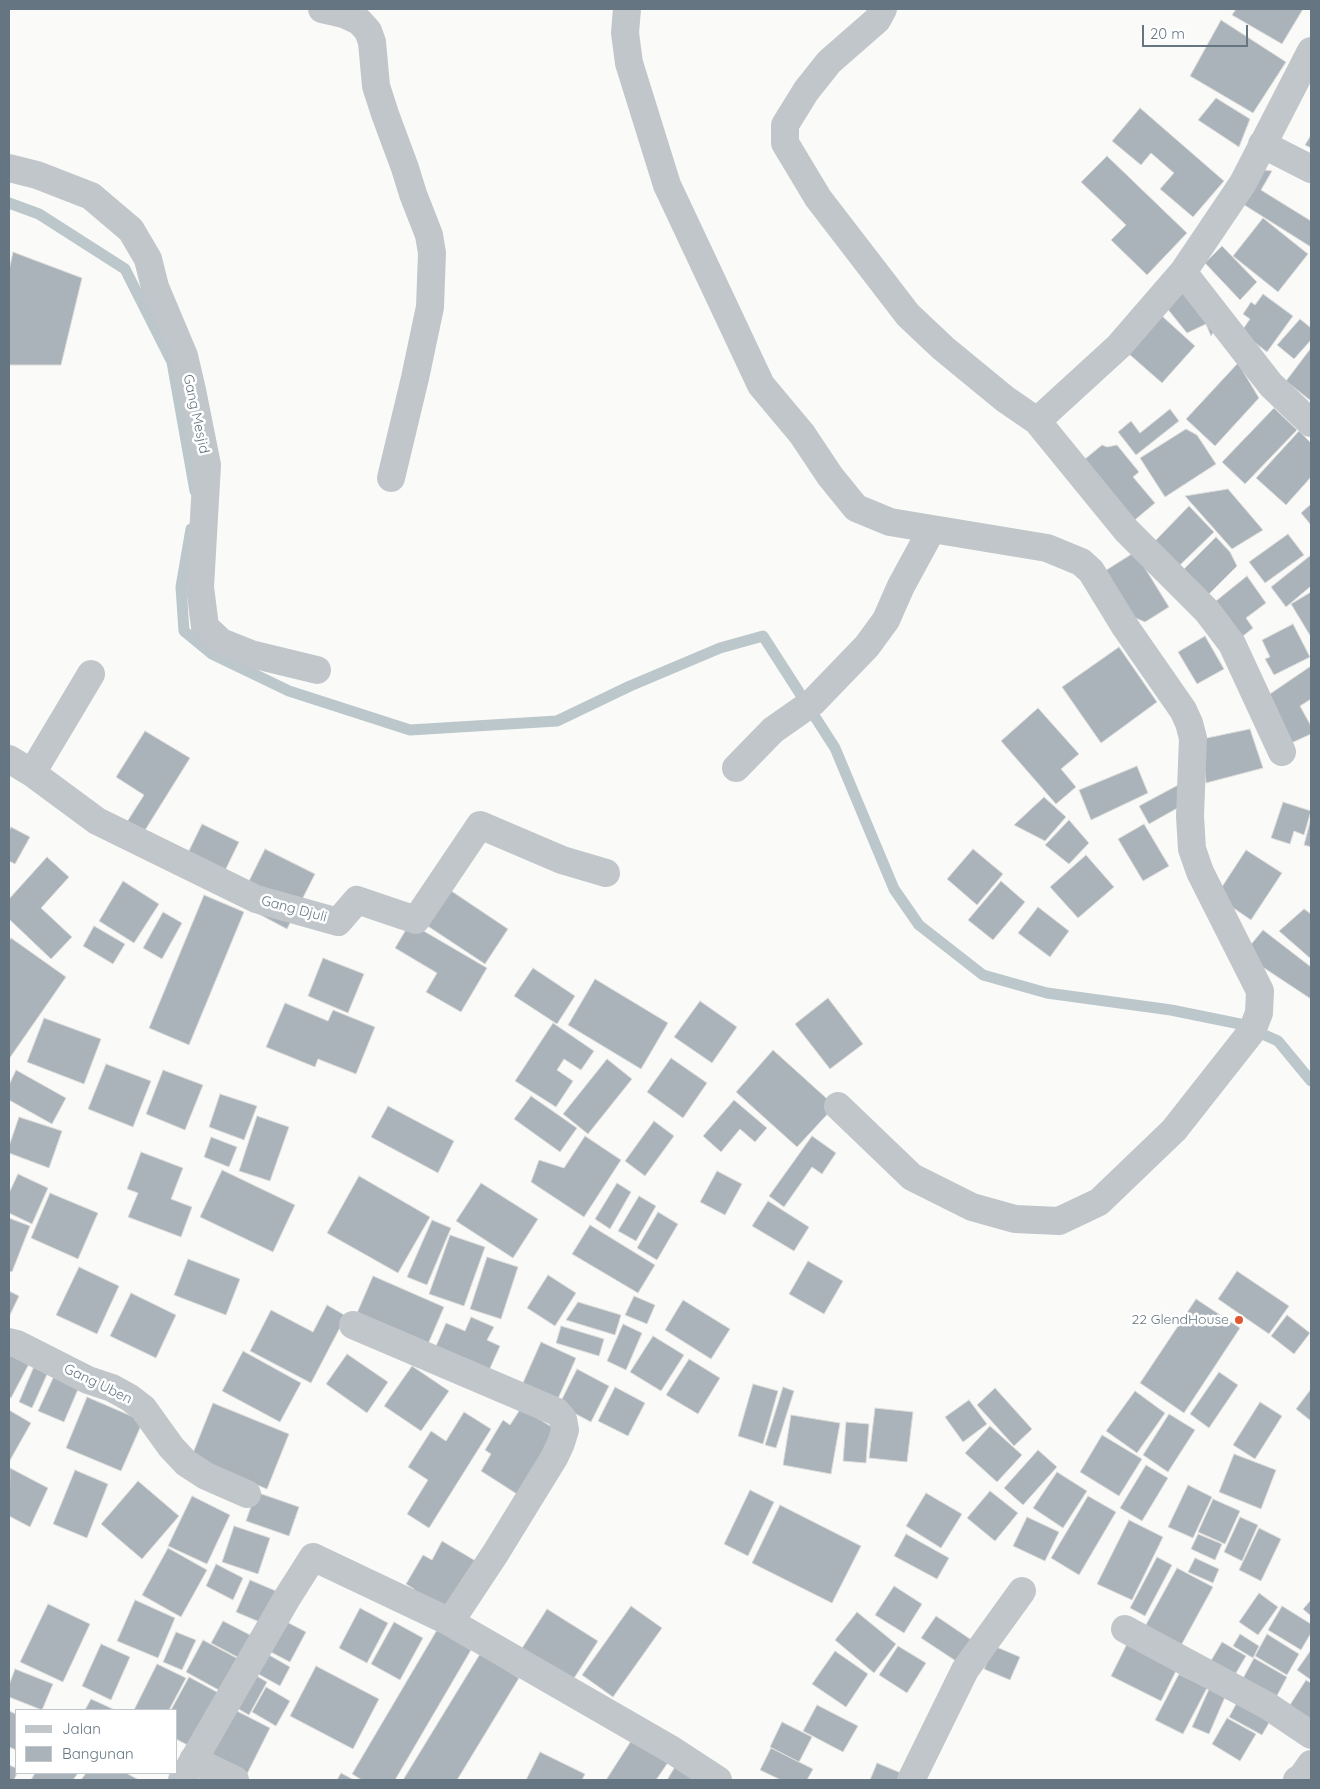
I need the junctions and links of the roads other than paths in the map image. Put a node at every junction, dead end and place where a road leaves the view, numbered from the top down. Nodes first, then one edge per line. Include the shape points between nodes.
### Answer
1 (322, 9) edge
2 (627, 9) edge
3 (883, 9) edge
4 (1311, 51) edge
5 (1262, 144) junction
6 (9, 168) edge
7 (1311, 169) edge
8 (1183, 272) junction
9 (1037, 421) junction
10 (1311, 423) edge
11 (391, 478) dead end
12 (932, 529) junction
13 (316, 670) dead end
14 (91, 674) dead end
15 (1282, 752) dead end
16 (9, 759) edge
17 (736, 768) dead end
18 (32, 773) junction
19 (606, 873) dead end
20 (838, 1106) dead end
21 (353, 1325) dead end
22 (9, 1342) edge
23 (247, 1494) dead end
24 (1022, 1591) dead end
25 (450, 1622) junction
26 (1125, 1629) dead end
27 (1311, 1735) edge
28 (1311, 1764) edge
29 (188, 1770) edge
30 (235, 1780) edge
31 (718, 1780) edge
32 (911, 1780) edge
33 (1297, 1780) edge

1 - 11 street via 359,21 368,31 376,86 384,114 429,235 432,253 430,307
2 - 12 street via 625,33 629,63 667,185 761,385 856,508 890,522
3 - 9 street via 877,20 829,62 806,92 785,125 785,143 818,198 908,315 998,394
4 - 5 street
5 - 7 street
5 - 8 street via 1243,182
6 - 13 street, Gang Mesjid via 91,196 131,230 148,259 155,287 184,356 207,465 200,587 205,627 221,642 250,654
8 - 9 street via 1119,346
8 - 10 street via 1271,385
9 - 15 street via 1126,530 1207,611 1232,644
12 - 17 street via 886,620 867,646 813,702 773,730
12 - 20 street via 1046,548 1081,562 1100,584 1189,723 1193,738 1192,848 1200,872 1260,991 1259,1013 1252,1031 1174,1130 1099,1202 1059,1221 1015,1220 972,1207 912,1177
14 - 18 street
16 - 18 street, Gang Djuli
18 - 19 street, Gang Djuli via 97,821 256,899 338,922 357,900 416,920 480,825 562,860
21 - 25 street via 557,1412 563,1419 565,1430 554,1458
22 - 23 street, Gang Uben via 130,1398 143,1408 186,1463 206,1476
24 - 32 street via 965,1670
25 - 29 street via 313,1557
25 - 31 street
26 - 27 street via 1268,1706
28 - 33 street
29 - 30 street

